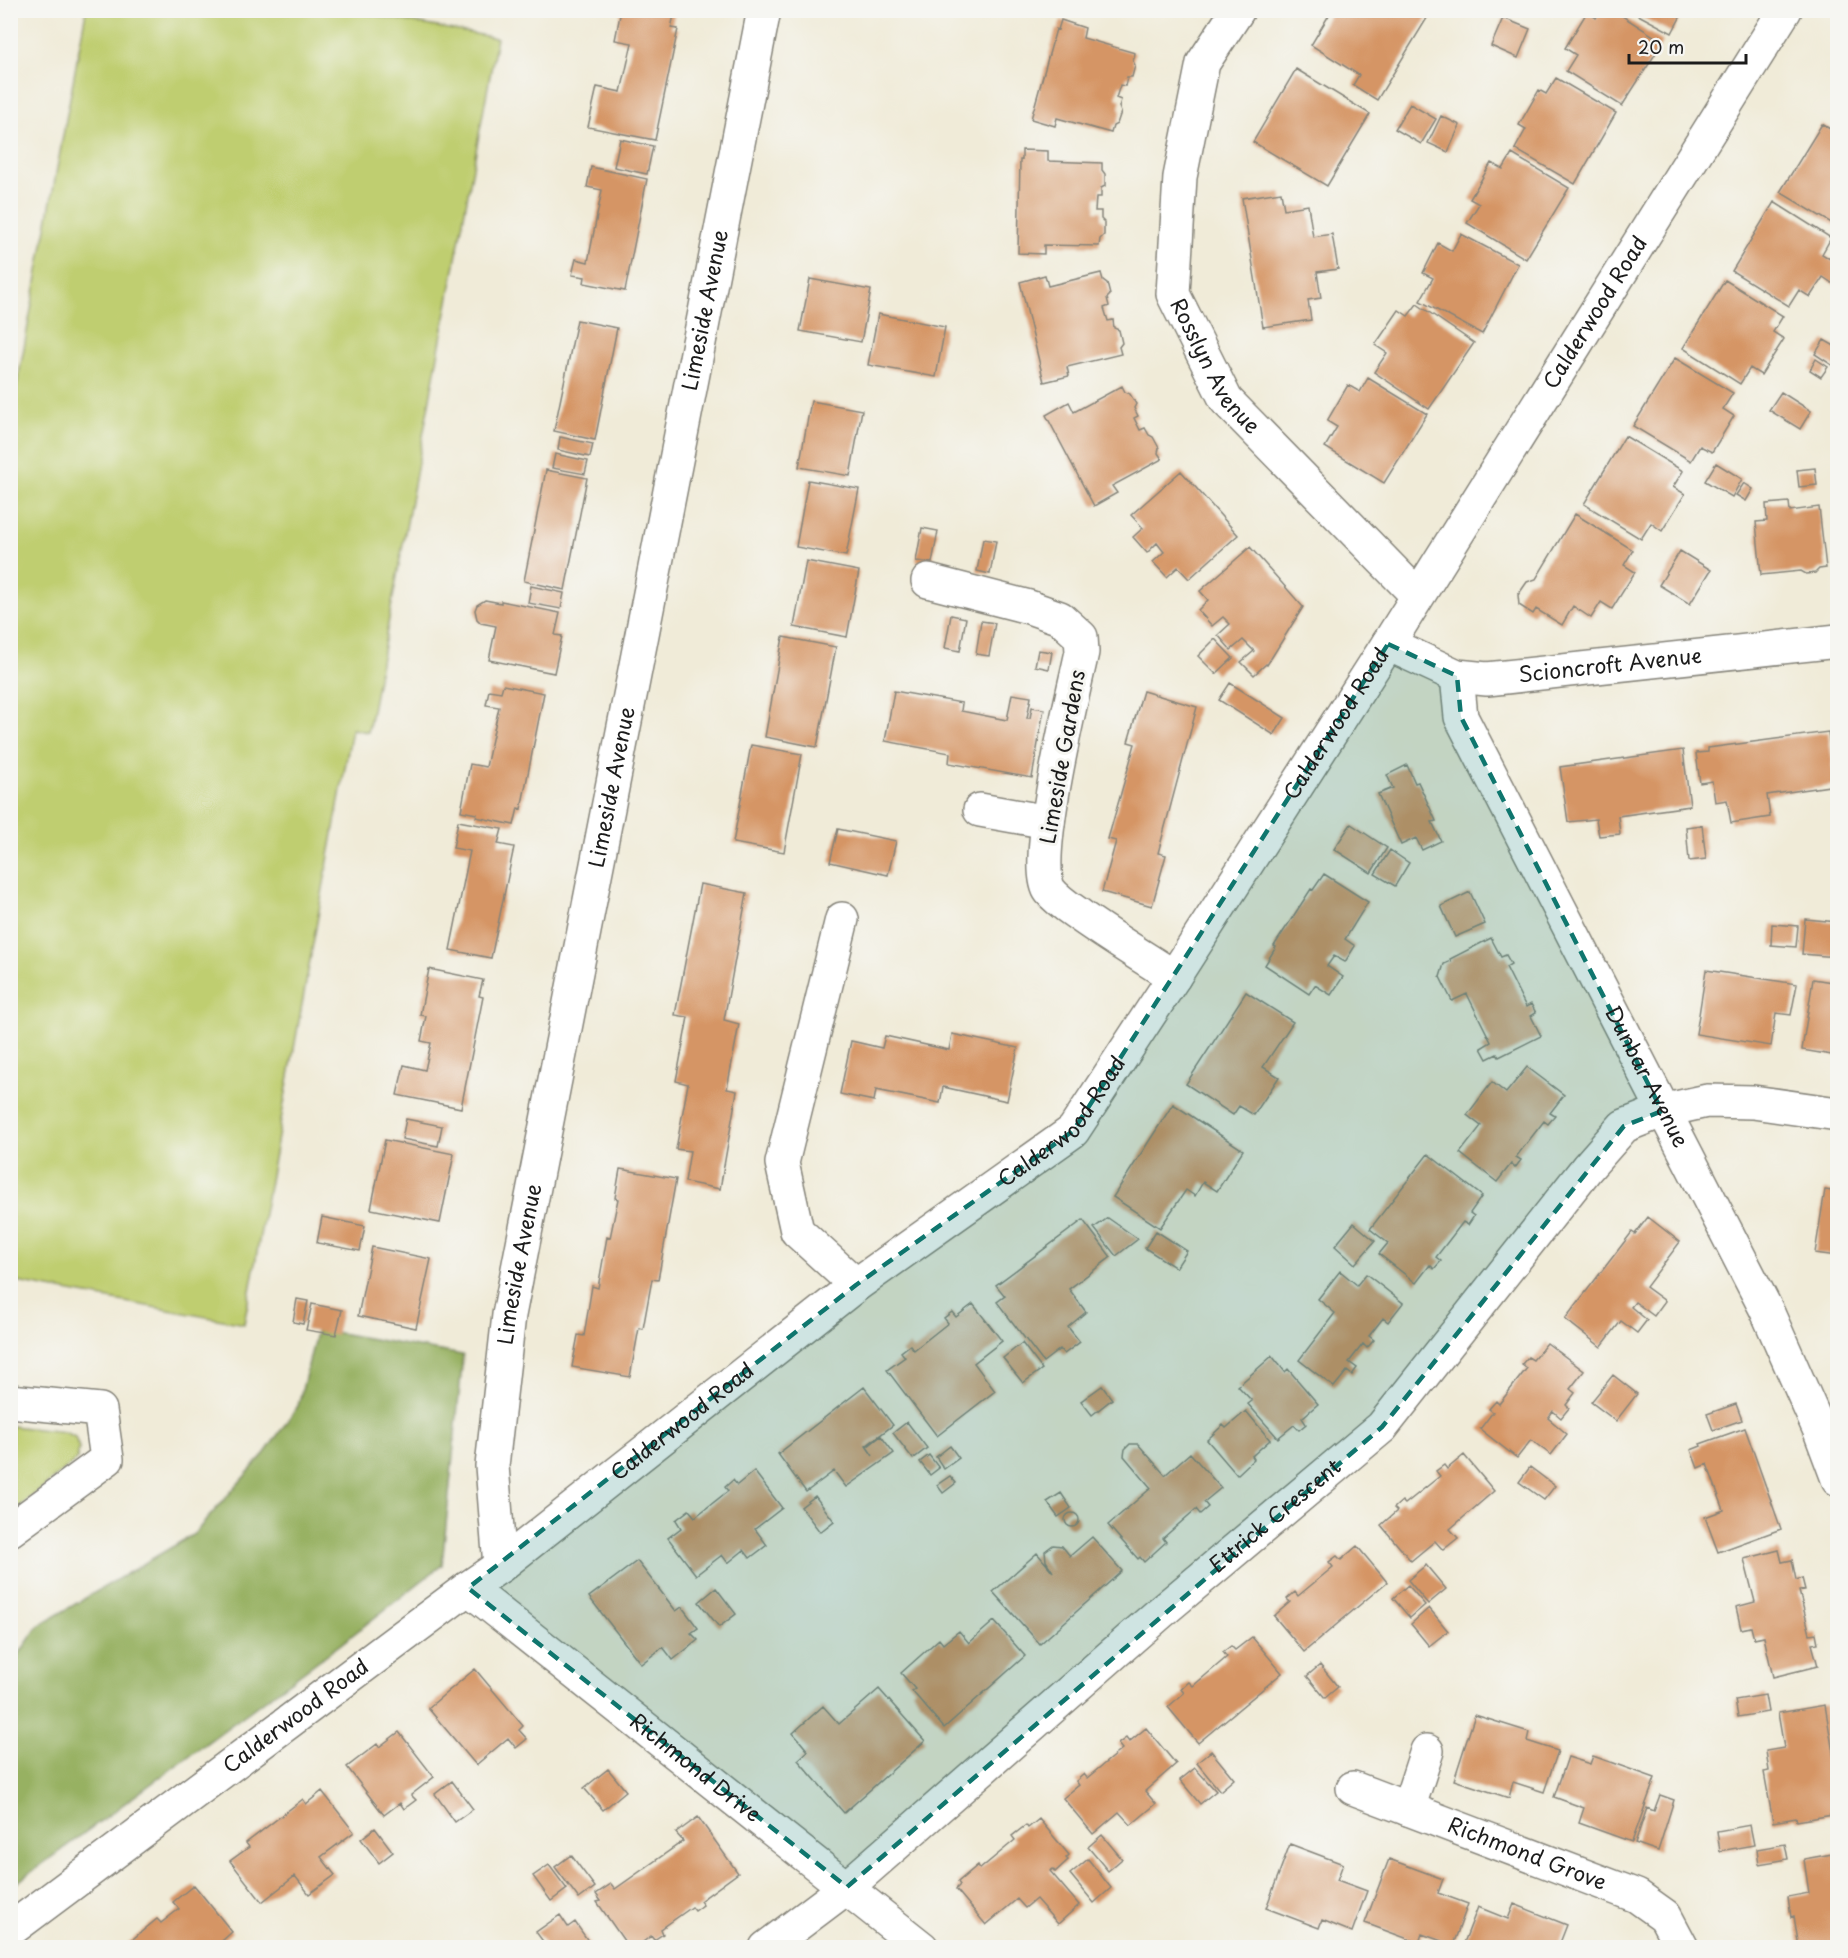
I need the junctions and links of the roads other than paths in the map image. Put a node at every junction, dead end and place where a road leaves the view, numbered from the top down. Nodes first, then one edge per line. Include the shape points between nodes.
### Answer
1 (764, 10) edge
2 (1238, 10) edge
3 (1785, 10) edge
4 (928, 581) dead end
5 (1417, 594) junction
6 (1838, 641) edge
7 (1388, 644) junction
8 (1457, 676) junction
9 (980, 810) dead end
10 (1048, 822) junction
11 (842, 920) dead end
12 (1174, 977) junction
13 (1662, 1111) junction
14 (1838, 1114) edge
15 (856, 1285) junction
16 (10, 1401) edge
17 (1838, 1479) edge
18 (10, 1530) edge
19 (500, 1566) junction
20 (468, 1588) junction
21 (1427, 1751) dead end
22 (1353, 1788) dead end
23 (1408, 1809) junction
24 (847, 1887) junction
25 (10, 1930) edge
26 (766, 1947) edge
27 (922, 1947) edge
28 (1682, 1947) edge

1 - 19 street, Limeside Avenue via 509,1315 492,1466
2 - 5 street, Rosslyn Avenue via 1203,63 1180,177 1173,294 1226,400
3 - 5 street, Calderwood Road
4 - 10 street, Limeside Gardens via 1060,618 1081,637 1082,652
5 - 7 street, Calderwood Road
6 - 8 street, Scioncroft Avenue via 1487,680
7 - 8 street, Scioncroft Avenue
7 - 12 street, Calderwood Road
8 - 13 street, Dunbar Avenue via 1461,717
9 - 10 street
10 - 12 street, Limeside Gardens via 1044,872 1048,889 1064,904
11 - 15 street via 782,1163 796,1231
12 - 15 street, Calderwood Road via 1073,1131
13 - 14 street, Ettrick Crescent via 1707,1101 1753,1102
13 - 17 street, Dunbar Avenue via 1766,1309
13 - 24 street, Ettrick Crescent via 1624,1126 1382,1427
15 - 19 street, Calderwood Road
16 - 18 street via 100,1410 107,1459
19 - 20 street, Calderwood Road
20 - 24 street, Richmond Drive
20 - 25 street, Calderwood Road
21 - 23 street
22 - 23 street, Richmond Grove
23 - 28 street, Richmond Grove via 1637,1896 1665,1916
24 - 26 street, Ettrick Crescent
24 - 27 street, Richmond Drive

